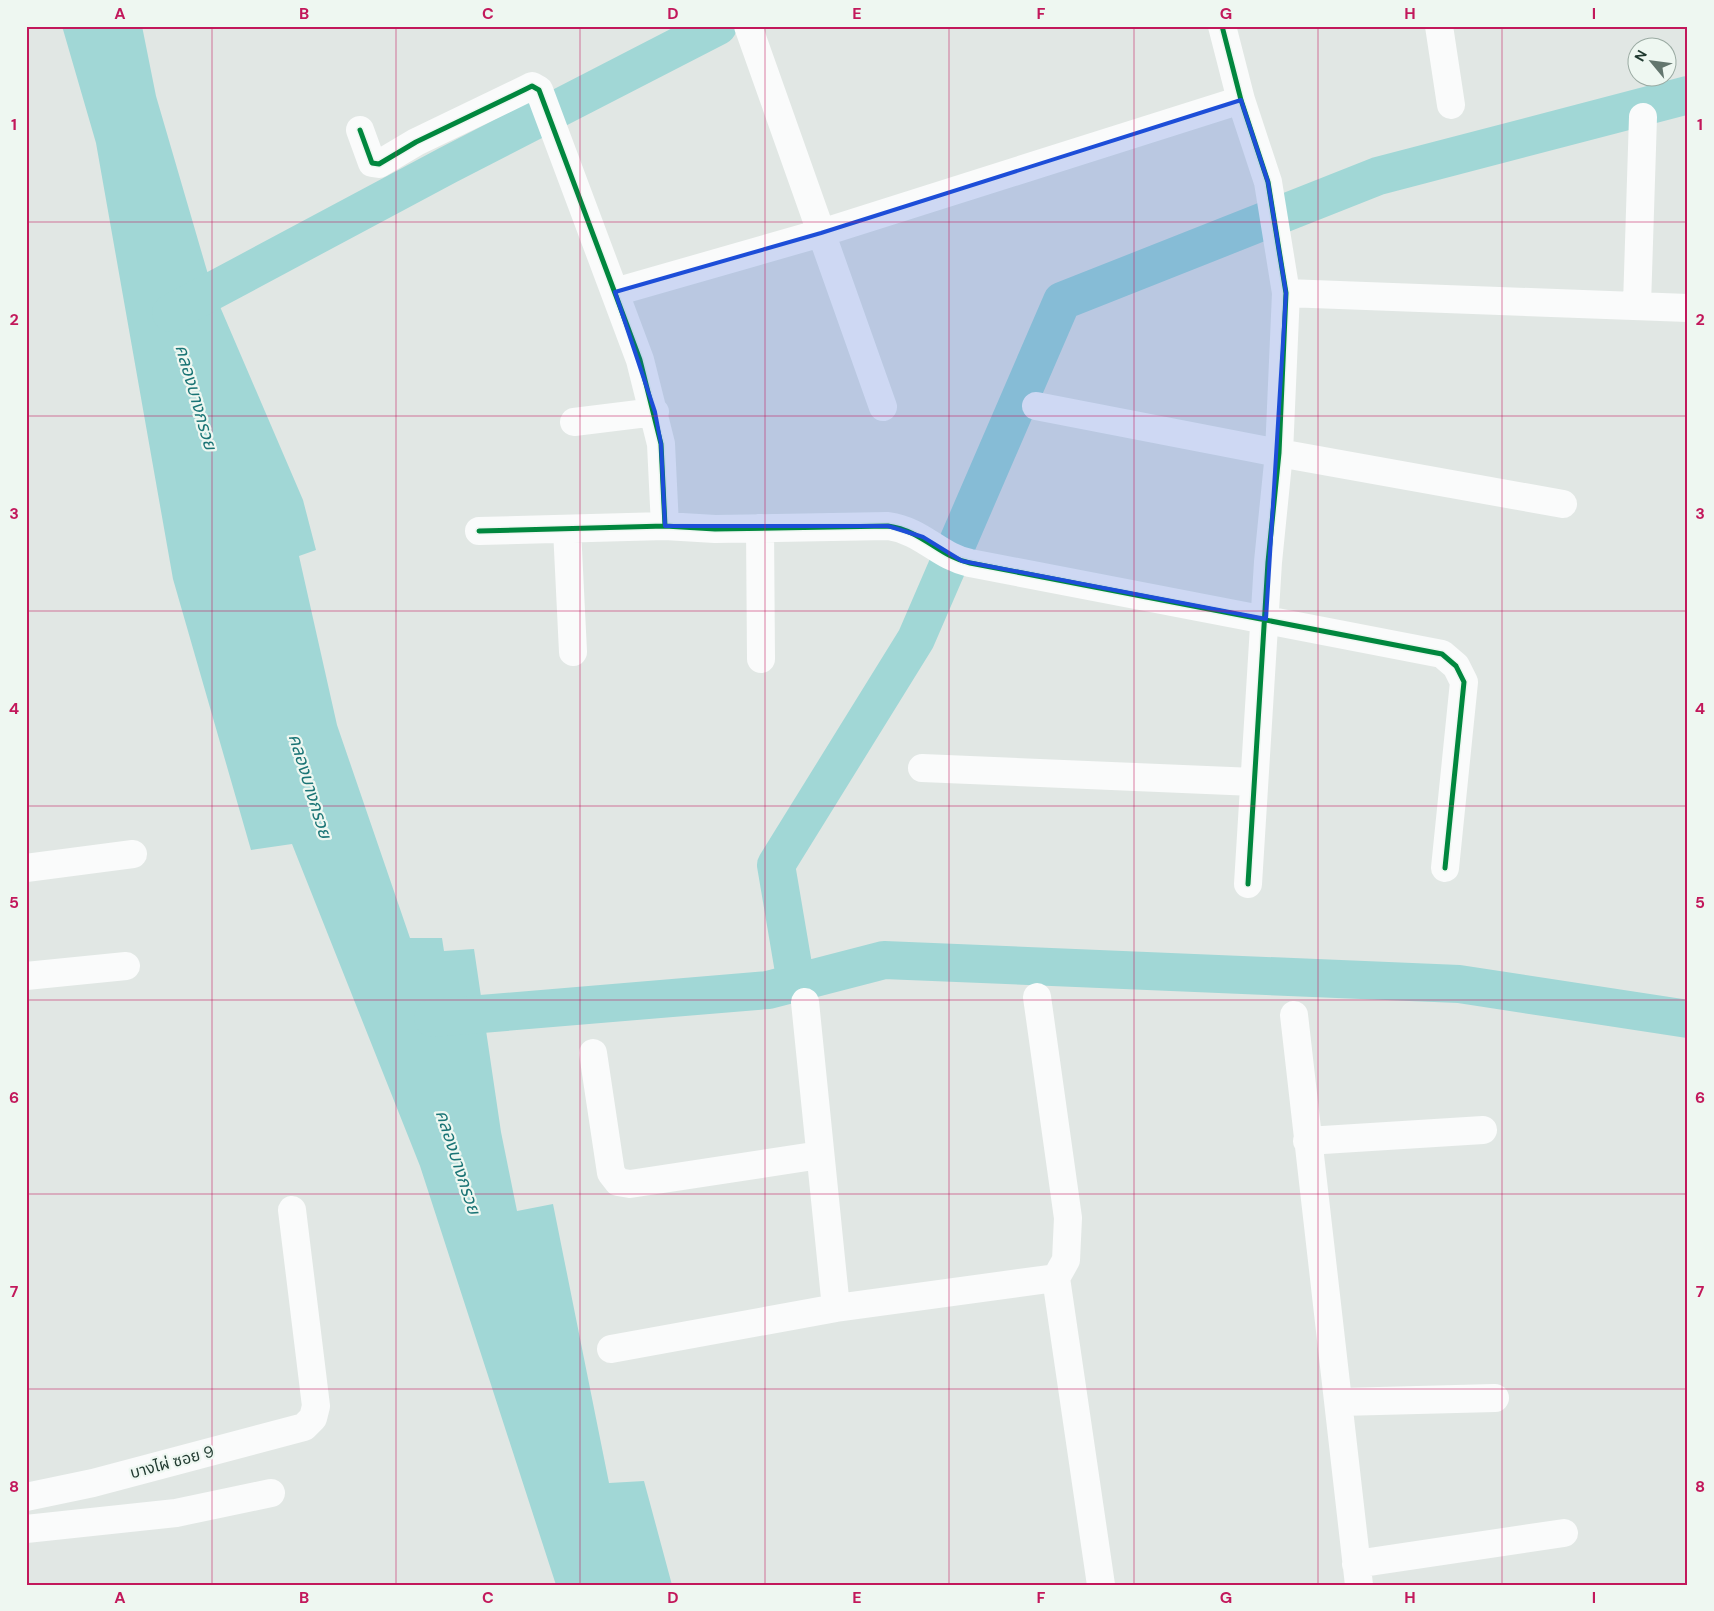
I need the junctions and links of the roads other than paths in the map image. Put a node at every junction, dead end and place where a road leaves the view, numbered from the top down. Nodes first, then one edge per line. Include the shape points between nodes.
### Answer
1 (748, 26) edge
2 (1222, 26) edge
3 (1438, 26) edge
4 (1241, 100) junction
5 (1452, 105) dead end
6 (1643, 117) dead end
7 (360, 130) dead end
8 (821, 233) junction
9 (615, 292) junction
10 (1286, 293) junction
11 (1637, 305) junction
12 (1688, 308) edge
13 (1036, 406) dead end
14 (883, 407) dead end
15 (655, 412) junction
16 (574, 422) dead end
17 (1279, 453) junction
18 (1563, 504) dead end
19 (665, 526) junction
20 (760, 528) junction
21 (567, 529) junction
22 (479, 531) dead end
23 (1266, 619) junction
24 (573, 652) dead end
25 (761, 659) dead end
26 (922, 768) dead end
27 (1254, 782) junction
28 (133, 854) dead end
29 (26, 868) edge
30 (1446, 868) dead end
31 (1248, 884) dead end
32 (126, 966) dead end
33 (26, 976) edge
34 (1037, 997) dead end
35 (805, 1002) dead end
36 (1294, 1015) dead end
37 (593, 1053) dead end
38 (1483, 1130) dead end
39 (1307, 1141) junction
40 (820, 1155) junction
41 (292, 1210) dead end
42 (1056, 1278) junction
43 (836, 1308) junction
44 (611, 1349) dead end
45 (1495, 1398) dead end
46 (1340, 1402) junction
47 (271, 1493) dead end
48 (26, 1497) edge
49 (26, 1529) edge
50 (1564, 1533) dead end
51 (1357, 1574) edge
52 (1101, 1585) edge

1 - 8 street
2 - 4 street
3 - 5 street
4 - 8 street
4 - 10 street via 1268,182
6 - 11 street
7 - 9 street via 372,163 379,164 416,142 532,86 544,102
8 - 9 street
8 - 14 street
9 - 15 street
10 - 11 street
10 - 17 street
11 - 12 street
13 - 17 street
15 - 16 street
15 - 19 street via 661,444
17 - 18 street
17 - 23 street
19 - 20 street
19 - 21 street
20 - 23 street via 904,528 954,559
20 - 25 street
21 - 22 street
21 - 24 street
23 - 27 street
23 - 30 street via 1442,654 1456,666 1464,682
26 - 27 street
27 - 31 street
28 - 29 street
32 - 33 street
34 - 42 street via 1068,1218 1066,1260
35 - 40 street
36 - 39 street
37 - 40 street via 611,1173 618,1182 630,1184
38 - 39 street
39 - 46 street
40 - 43 street
41 - 48 street, บางไผ่ ซอย 9 via 316,1406 313,1418 304,1427 93,1483
42 - 43 street
42 - 52 street
43 - 44 street
45 - 46 street
46 - 51 street
47 - 49 street via 176,1512
50 - 51 street

